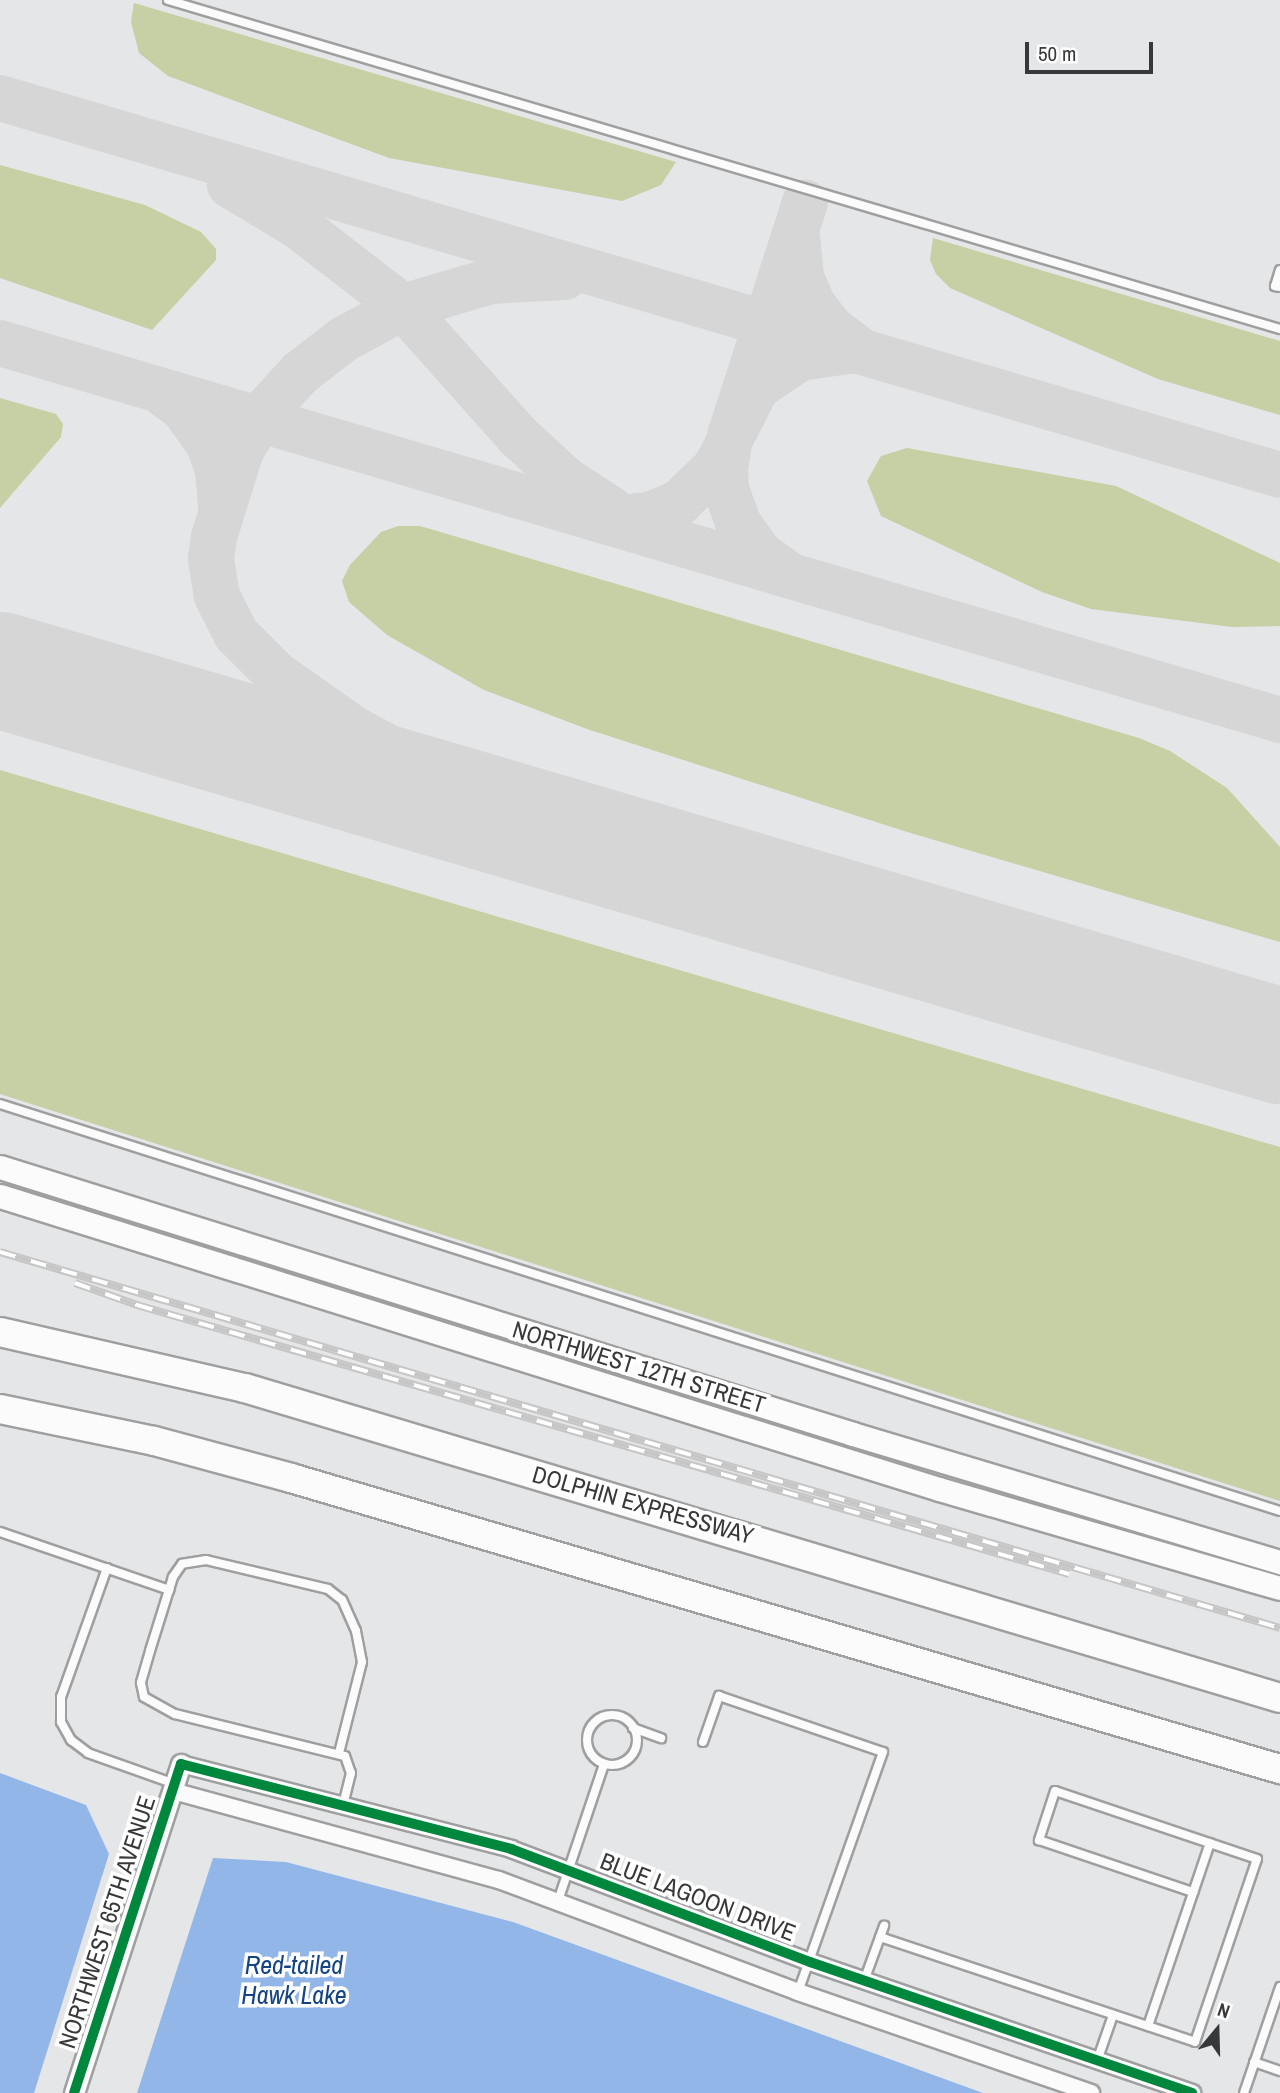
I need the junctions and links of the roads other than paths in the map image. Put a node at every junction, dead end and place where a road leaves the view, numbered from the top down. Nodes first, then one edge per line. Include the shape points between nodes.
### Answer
1 (168, 0) edge
2 (1280, 270) edge
3 (1280, 287) edge
4 (1280, 329) edge
5 (0, 1104) edge
6 (0, 1167) edge
7 (0, 1196) edge
8 (0, 1332) edge
9 (0, 1409) edge
10 (33, 1415) junction
11 (0, 1416) edge
12 (1280, 1511) edge
13 (0, 1532) edge
14 (1280, 1562) edge
15 (107, 1568) junction
16 (1280, 1588) edge
17 (169, 1590) junction
18 (1280, 1698) edge
19 (633, 1728) junction
20 (660, 1738) dead end
21 (703, 1742) dead end
22 (340, 1754) junction
23 (604, 1764) junction
24 (181, 1765) joint
25 (1280, 1769) edge
26 (174, 1787) junction
27 (343, 1804) junction
28 (1210, 1843) junction
29 (568, 1870) junction
30 (1193, 1892) junction
31 (558, 1900) junction
32 (884, 1926) dead end
33 (880, 1937) junction
34 (810, 1962) junction
35 (864, 1981) junction
36 (1280, 1987) edge
37 (798, 1992) junction
38 (1113, 2015) junction
39 (1148, 2026) junction
40 (1097, 2061) junction
41 (1254, 2062) junction
42 (1280, 2071) edge
43 (1164, 2088) edge
44 (74, 2093) edge
45 (1091, 2093) edge
46 (1192, 2093) edge
47 (1244, 2093) edge

1 - 4 lane
2 - 3 lane via 1275,286
5 - 12 lane
6 - 14 main road, NORTHWEST 12TH STREET via 853,1434
7 - 16 main road, NORTHWEST 12TH STREET via 926,1485
8 - 18 highway, DOLPHIN EXPRESSWAY via 245,1388
9 - 10 highway
10 - 11 highway
10 - 25 highway via 291,1478
13 - 15 lane
15 - 17 lane
15 - 26 lane via 61,1697 61,1721 71,1740 88,1753
17 - 22 lane via 141,1683 150,1703 175,1714
17 - 22 lane via 182,1564 197,1559 328,1589 342,1600 356,1631 362,1662
19 - 20 lane
19 - 23 lane via 637,1742 631,1756 618,1764
19 - 23 lane via 613,1715 592,1724 587,1747
21 - 34 lane via 719,1696 883,1752
22 - 27 lane via 351,1765
23 - 29 lane
24 - 26 street, NORTHWEST 65TH AVENUE
24 - 27 street, BLUE LAGOON DRIVE
26 - 31 street
26 - 44 street, NORTHWEST 65TH AVENUE
27 - 29 street, BLUE LAGOON DRIVE via 473,1838
28 - 30 lane
28 - 30 lane via 1055,1791 1039,1840
28 - 39 lane via 1257,1859 1200,2029 1195,2042
29 - 31 lane
29 - 34 street, BLUE LAGOON DRIVE
30 - 39 lane
31 - 37 street
32 - 33 lane
33 - 35 lane
33 - 38 lane
34 - 35 street, BLUE LAGOON DRIVE
34 - 37 lane
35 - 40 street, BLUE LAGOON DRIVE
36 - 41 lane
37 - 45 street
38 - 39 lane
38 - 40 lane
40 - 43 street, BLUE LAGOON DRIVE
41 - 42 lane
41 - 47 lane
43 - 46 street, BLUE LAGOON DRIVE

